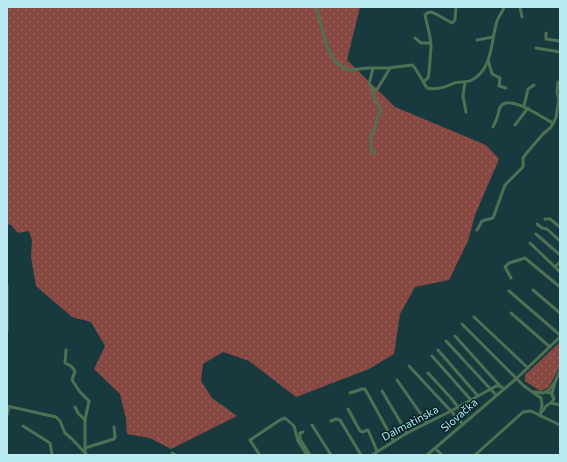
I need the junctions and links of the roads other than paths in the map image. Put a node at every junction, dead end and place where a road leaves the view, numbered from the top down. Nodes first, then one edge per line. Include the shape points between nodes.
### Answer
1 (316, 7) edge
2 (456, 7) edge
3 (504, 7) edge
4 (520, 7) edge
5 (522, 17) dead end
6 (546, 33) dead end
7 (493, 37) junction
8 (415, 38) dead end
9 (477, 40) dead end
10 (560, 41) edge
11 (431, 43) junction
12 (536, 48) dead end
13 (560, 52) edge
14 (488, 60) junction
15 (373, 68) junction
16 (390, 68) junction
17 (423, 82) junction
18 (464, 82) junction
19 (558, 82) dead end
20 (534, 85) dead end
21 (506, 88) dead end
22 (375, 91) junction
23 (559, 98) edge
24 (526, 107) junction
25 (466, 112) dead end
26 (553, 123) junction
27 (515, 125) dead end
28 (493, 127) dead end
29 (375, 153) dead end
30 (545, 219) dead end
31 (537, 224) dead end
32 (560, 227) edge
33 (477, 230) dead end
34 (536, 234) dead end
35 (560, 241) edge
36 (530, 243) dead end
37 (560, 255) edge
38 (560, 262) edge
39 (555, 268) junction
40 (560, 272) edge
41 (511, 278) dead end
42 (7, 285) edge
43 (560, 287) edge
44 (533, 290) dead end
45 (509, 291) dead end
46 (511, 313) dead end
47 (560, 313) edge
48 (474, 317) dead end
49 (462, 324) dead end
50 (7, 330) edge
51 (455, 336) dead end
52 (560, 336) edge
53 (446, 340) dead end
54 (550, 347) junction
55 (66, 350) dead end
56 (438, 350) dead end
57 (432, 356) dead end
58 (409, 366) dead end
59 (528, 368) junction
60 (560, 371) edge
61 (428, 374) dead end
62 (517, 378) junction
63 (397, 380) dead end
64 (555, 382) junction
65 (500, 386) junction
66 (490, 389) junction
67 (504, 389) junction
68 (382, 391) dead end
69 (532, 391) junction
70 (350, 393) dead end
71 (544, 393) junction
72 (496, 395) junction
73 (478, 396) junction
74 (553, 396) junction
75 (471, 400) junction
76 (541, 400) junction
77 (549, 404) junction
78 (560, 404) edge
79 (8, 406) edge
80 (76, 407) dead end
81 (458, 408) junction
82 (348, 409) dead end
83 (451, 411) junction
84 (540, 414) junction
85 (7, 415) edge
86 (84, 420) junction
87 (331, 421) dead end
88 (428, 423) junction
89 (464, 424) junction
90 (312, 425) dead end
91 (560, 425) edge
92 (23, 426) dead end
93 (114, 427) dead end
94 (303, 432) dead end
95 (407, 433) junction
96 (393, 440) junction
97 (85, 448) junction
98 (435, 448) junction
99 (377, 452) junction
100 (172, 453) dead end
101 (86, 454) edge
102 (259, 454) dead end
103 (52, 455) edge
104 (176, 455) edge
105 (308, 455) edge
106 (331, 455) edge
107 (361, 455) edge
108 (372, 455) edge
109 (427, 455) edge
110 (442, 455) edge
111 (476, 455) edge

1 - 15 street via 326,45 336,62 350,70
2 - 11 street via 456,20 452,23 431,12 427,13 425,18
3 - 7 street
4 - 5 street
6 - 10 street via 546,39
7 - 9 street
7 - 14 street
8 - 11 street via 421,43
11 - 17 street via 430,73
12 - 13 street
14 - 18 street via 480,74
14 - 21 street via 492,74 500,78 499,86
15 - 16 street
15 - 22 street via 369,84
16 - 17 street via 412,66 416,68
16 - 22 street
17 - 18 street via 430,89
18 - 25 street
19 - 23 street
20 - 24 street via 528,88
22 - 29 street via 372,94 381,110 370,138 371,150
23 - 26 street
24 - 26 street
24 - 27 street
24 - 28 street via 503,104
26 - 33 street via 525,154 523,167 507,182 493,218 482,221
30 - 32 street via 550,219
31 - 35 street
34 - 37 street
36 - 39 street
38 - 39 street
39 - 40 street
41 - 43 street via 506,267 509,263 525,258
42 - 50 street
44 - 47 street
45 - 52 street
46 - 54 street
48 - 59 street
49 - 62 street
51 - 65 street
52 - 54 street
53 - 66 street
54 - 59 street
55 - 86 street via 65,363 75,371 72,380 89,401
56 - 73 street
57 - 75 street
58 - 83 street
59 - 62 street
60 - 64 street
61 - 81 street, Dalmatinska
62 - 67 street
62 - 69 street
63 - 88 street
64 - 71 street
64 - 74 street
65 - 66 street, Dalmatinska
65 - 67 street
66 - 72 street
66 - 73 street, Dalmatinska
67 - 72 street, Slovačka
68 - 95 street
69 - 71 street
69 - 76 street
70 - 96 street via 365,389
71 - 74 street
71 - 76 street
72 - 89 street, Slovačka
73 - 75 street, Dalmatinska
74 - 77 street
74 - 78 street
75 - 81 street, Dalmatinska
76 - 77 street
76 - 84 street
77 - 78 street
77 - 84 street
79 - 85 street
79 - 101 street via 56,417 64,433
80 - 86 street
81 - 83 street, Dalmatinska
82 - 99 street, Dalmatinska via 360,431 368,430
83 - 88 street, Dalmatinska
83 - 89 street, Dalmatinska
84 - 91 street
84 - 111 street via 523,412
86 - 97 street
87 - 107 street via 340,420
88 - 95 street, Dalmatinska
89 - 98 street, Slovačka
90 - 106 street
92 - 103 street via 50,443
93 - 97 street via 114,439
94 - 105 street via 300,433 300,439
95 - 96 street, Dalmatinska
96 - 99 street, Dalmatinska
97 - 101 street
98 - 109 street, Slovačka
98 - 110 street
99 - 108 street, Dalmatinska
100 - 104 street
102 - 105 street via 250,440 284,418 294,426 298,441

